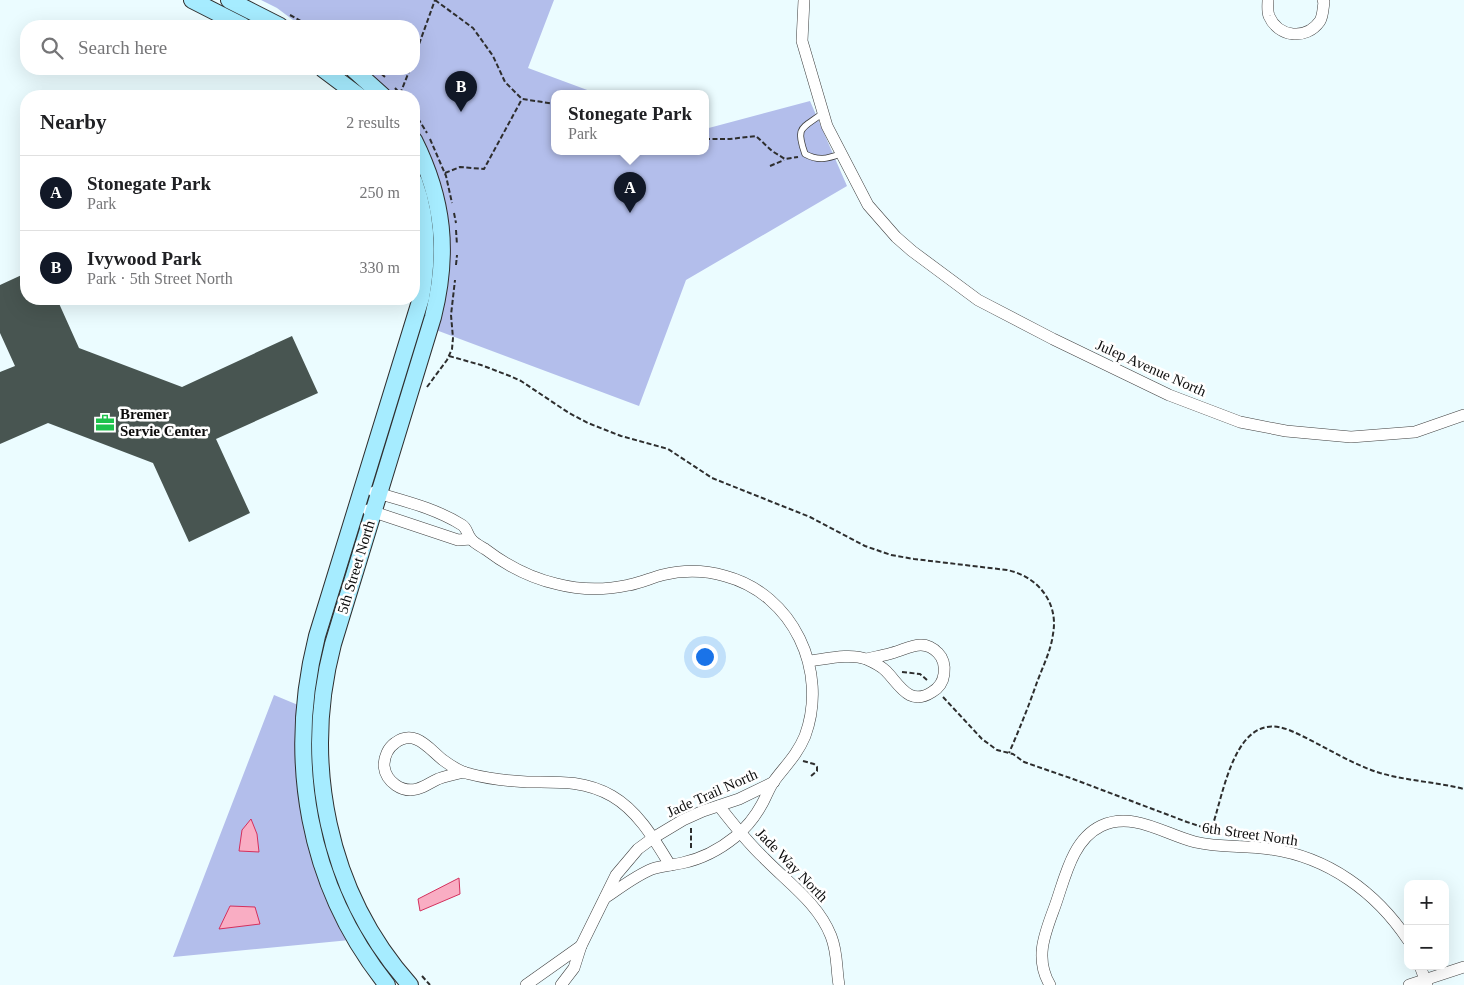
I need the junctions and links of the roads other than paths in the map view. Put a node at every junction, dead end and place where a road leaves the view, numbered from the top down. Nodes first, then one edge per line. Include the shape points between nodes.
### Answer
1 (192, 0) edge
2 (229, 0) edge
3 (804, 0) edge
4 (1268, 0) edge
5 (1323, 0) edge
6 (231, 20) edge
7 (268, 20) edge
8 (331, 75) edge
9 (359, 75) edge
10 (351, 90) edge
11 (376, 90) edge
12 (823, 113) junction
13 (420, 153) edge
14 (840, 154) junction
15 (420, 203) edge
16 (420, 300) edge
17 (419, 305) edge
18 (1464, 415) edge
19 (363, 488) junction
20 (379, 494) junction
21 (358, 506) junction
22 (373, 512) junction
23 (471, 539) junction
24 (866, 659) junction
25 (809, 662) junction
26 (464, 772) junction
27 (774, 782) junction
28 (719, 806) junction
29 (740, 832) junction
30 (653, 838) junction
31 (670, 865) junction
32 (605, 898) junction
33 (1404, 934) edge
34 (581, 946) junction
35 (1464, 967) edge
36 (1422, 970) edge
37 (414, 978) edge
38 (1426, 982) edge
39 (837, 983) edge
40 (388, 985) edge
41 (526, 985) edge
42 (561, 985) edge
43 (1050, 985) edge
44 (1409, 985) edge

1 - 6 street
2 - 7 street
3 - 12 street, Julep Avenue North via 802,41
4 - 5 street via 1268,14 1274,25 1286,33 1299,35 1312,30 1321,20
8 - 10 street
9 - 11 street
12 - 14 street, Julep Avenue North
12 - 14 lane via 802,130 800,138 805,154 815,159 828,159
13 - 20 street, 5th Street North via 436,197 442,233 442,269 433,317
14 - 18 street, Julep Avenue North via 868,205 896,236 978,300 1169,395 1240,422 1286,431 1351,436 1416,432
15 - 16 street, 5th Street North via 426,267
17 - 19 street, 5th Street North
19 - 20 street
19 - 21 street, 5th Street North
20 - 22 street, 5th Street North
20 - 23 street via 448,518 465,527
21 - 22 street
21 - 40 street, 5th Street North via 308,674 303,768 310,819 329,884 355,937
22 - 23 street via 458,540
22 - 37 street, 5th Street North via 327,664 322,698 321,782 328,826 348,886 390,961
23 - 25 street, Jade Trail North via 518,570 565,586 612,588 690,571 731,578 760,592 781,610 801,640
24 - 24 street via 886,671 902,690 914,696 933,692 944,677 940,655 923,645 912,645
24 - 25 street via 847,657
25 - 27 street, Jade Trail North via 812,698 806,730 796,754
26 - 26 street via 413,738 394,744 385,760 385,771 391,781 408,790
26 - 30 street via 508,781 567,781 591,786 624,804
27 - 28 street, Jade Trail North
27 - 29 street, Jade Trail North via 757,812
28 - 29 street, Jade Way North
28 - 30 street, Jade Trail North via 683,820
29 - 31 street, Jade Trail North via 704,856
29 - 39 street, Jade Way North via 820,916 836,950
30 - 31 street
30 - 32 street, Jade Trail North via 618,871
31 - 32 street, Jade Trail North via 640,875
32 - 34 street, Jade Trail North
33 - 43 street, 6th Street North via 1367,892 1320,863 1271,849 1202,843 1138,822 1118,821 1089,834 1078,847 1041,946 1043,968
34 - 41 street
34 - 42 street, Jade Trail North via 574,968
35 - 38 street
36 - 38 street
38 - 44 street

